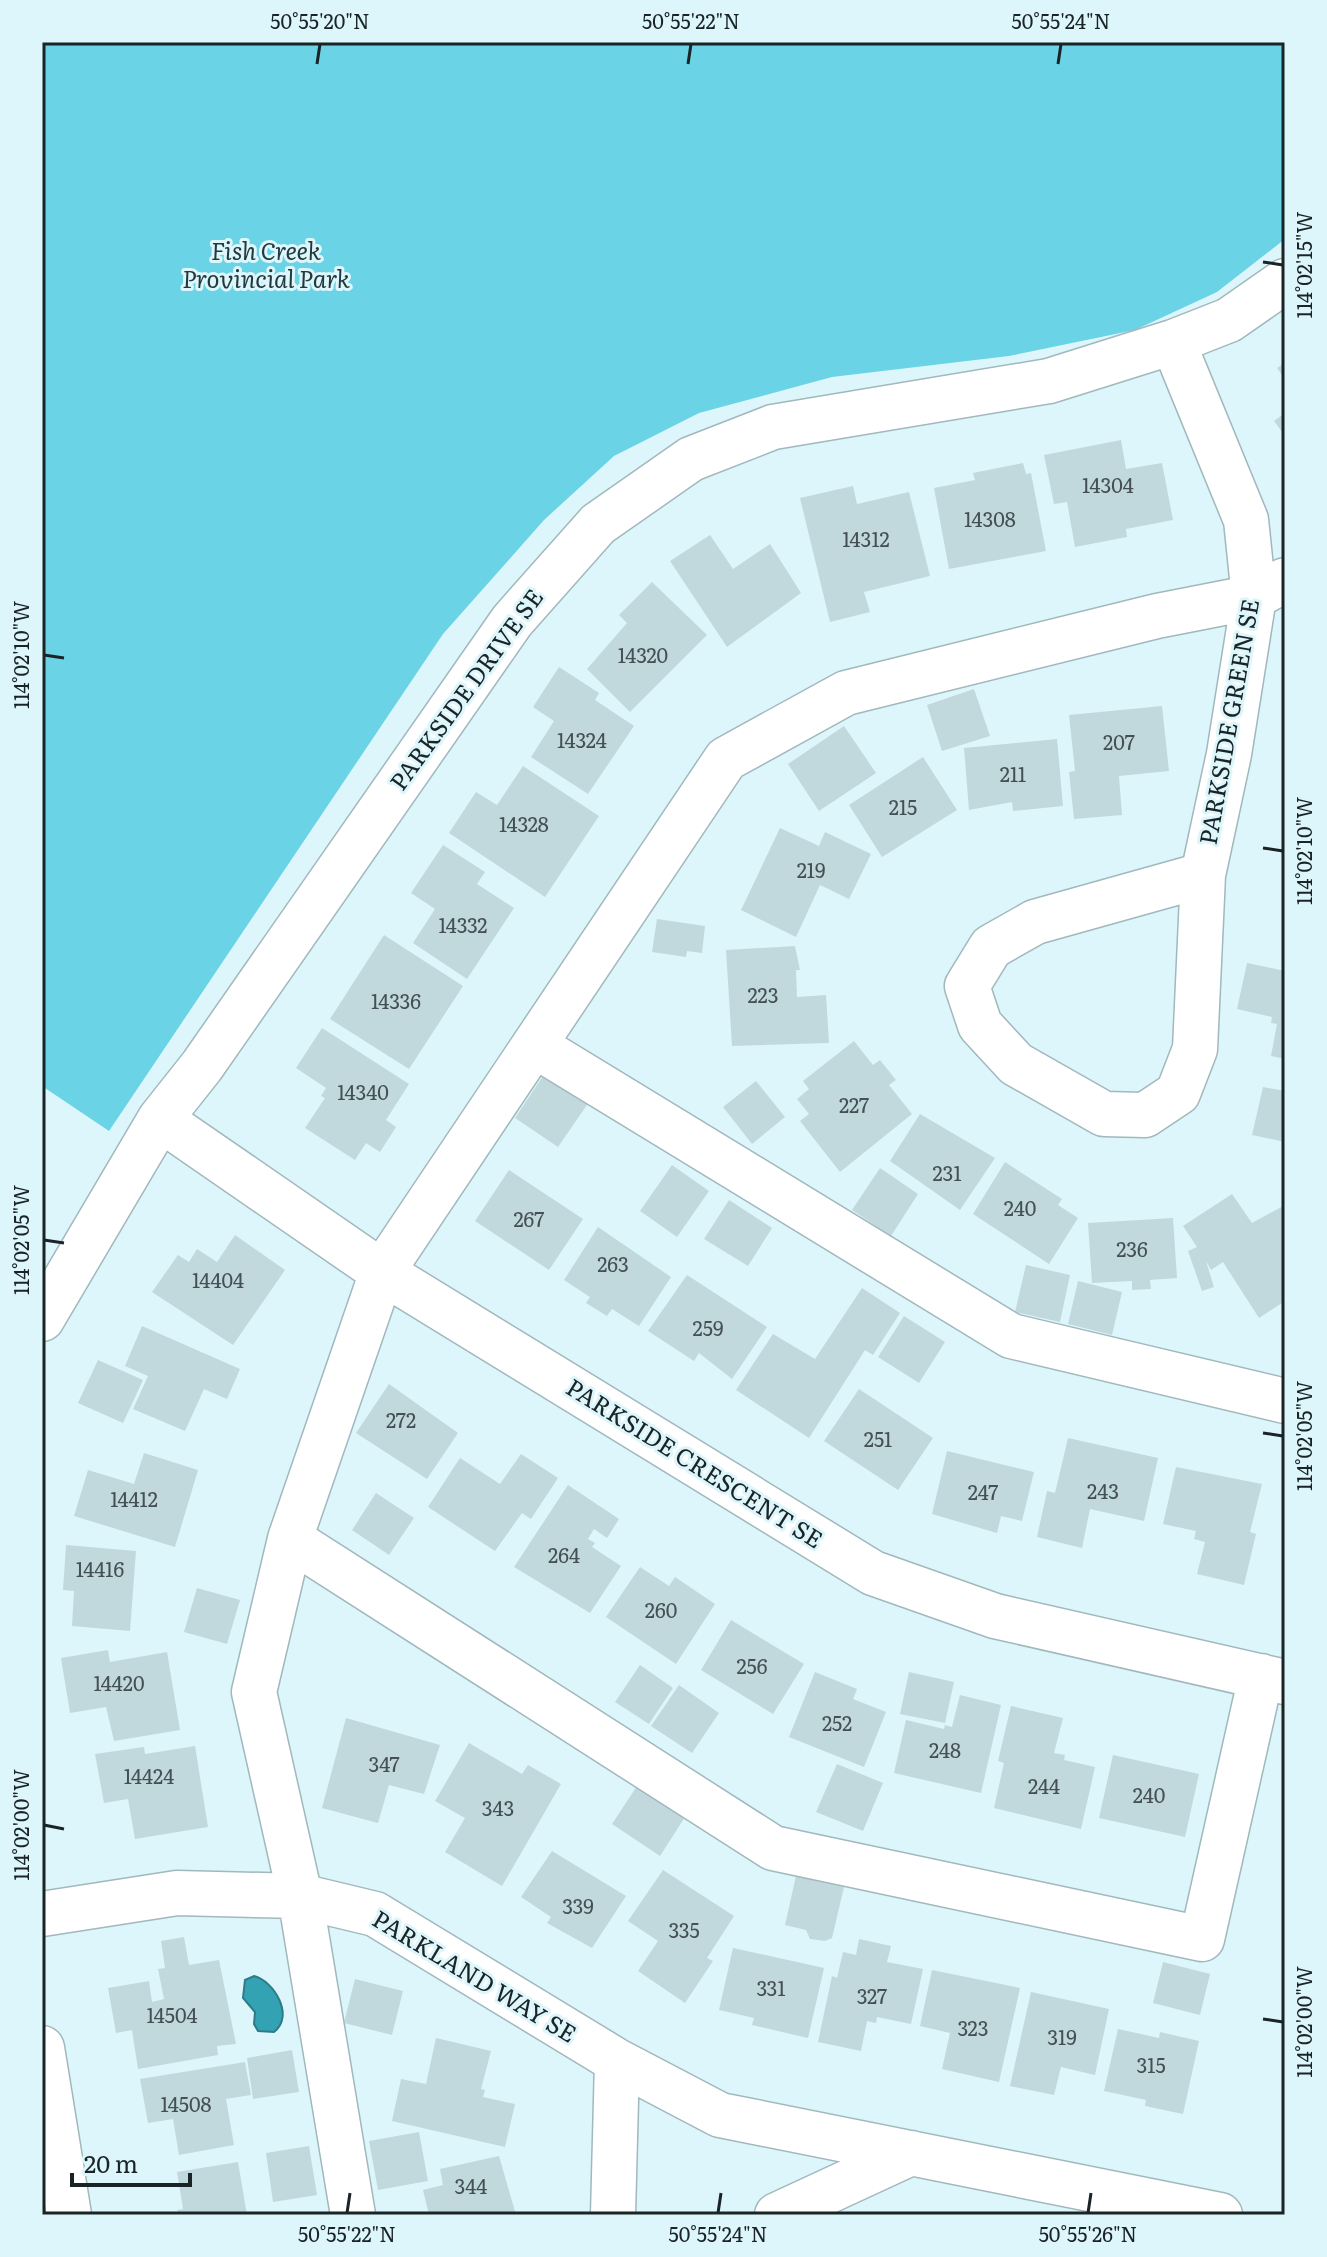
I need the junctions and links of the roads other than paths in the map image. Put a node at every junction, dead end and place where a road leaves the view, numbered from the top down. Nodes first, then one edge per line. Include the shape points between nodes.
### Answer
1 (1285, 281) edge
2 (1173, 342) junction
3 (1270, 589) edge
4 (1203, 875) junction
5 (534, 1045) junction
6 (160, 1119) junction
7 (382, 1272) junction
8 (42, 1319) edge
9 (1285, 1401) edge
10 (290, 1539) junction
11 (1273, 1679) edge
12 (300, 1896) junction
13 (42, 1914) edge
14 (42, 2048) edge
15 (617, 2061) junction
16 (911, 2153) junction
17 (69, 2215) edge
18 (353, 2215) edge
19 (613, 2215) edge
20 (777, 2215) edge
21 (1220, 2215) edge

1 - 2 street, PARKSIDE DRIVE SE via 1229,320
2 - 3 street, PARKSIDE GREEN SE
2 - 6 street, PARKSIDE DRIVE SE via 1049,381 773,427 691,459 598,524 512,621
3 - 4 street, PARKSIDE GREEN SE
3 - 5 street via 846,693 726,759
4 - 4 street, PARKSIDE GREEN SE via 1035,922 991,947 967,986 980,1025 1016,1064 1104,1114 1145,1115 1178,1093 1195,1049
5 - 7 street
5 - 9 street via 1011,1336
6 - 7 street, PARKSIDE CRESCENT SE
6 - 8 street, PARKSIDE DRIVE SE
7 - 10 street
7 - 11 street, PARKSIDE CRESCENT SE via 873,1573 995,1616
10 - 11 street via 773,1848 1202,1939
10 - 12 street via 254,1692
12 - 13 street, PARKLAND WAY SE via 177,1893
12 - 15 street, PARKLAND WAY SE via 375,1914
12 - 18 street
14 - 17 street
15 - 16 street, PARKLAND WAY SE via 720,2115
15 - 19 street
16 - 20 street
16 - 21 street, PARKLAND WAY SE

